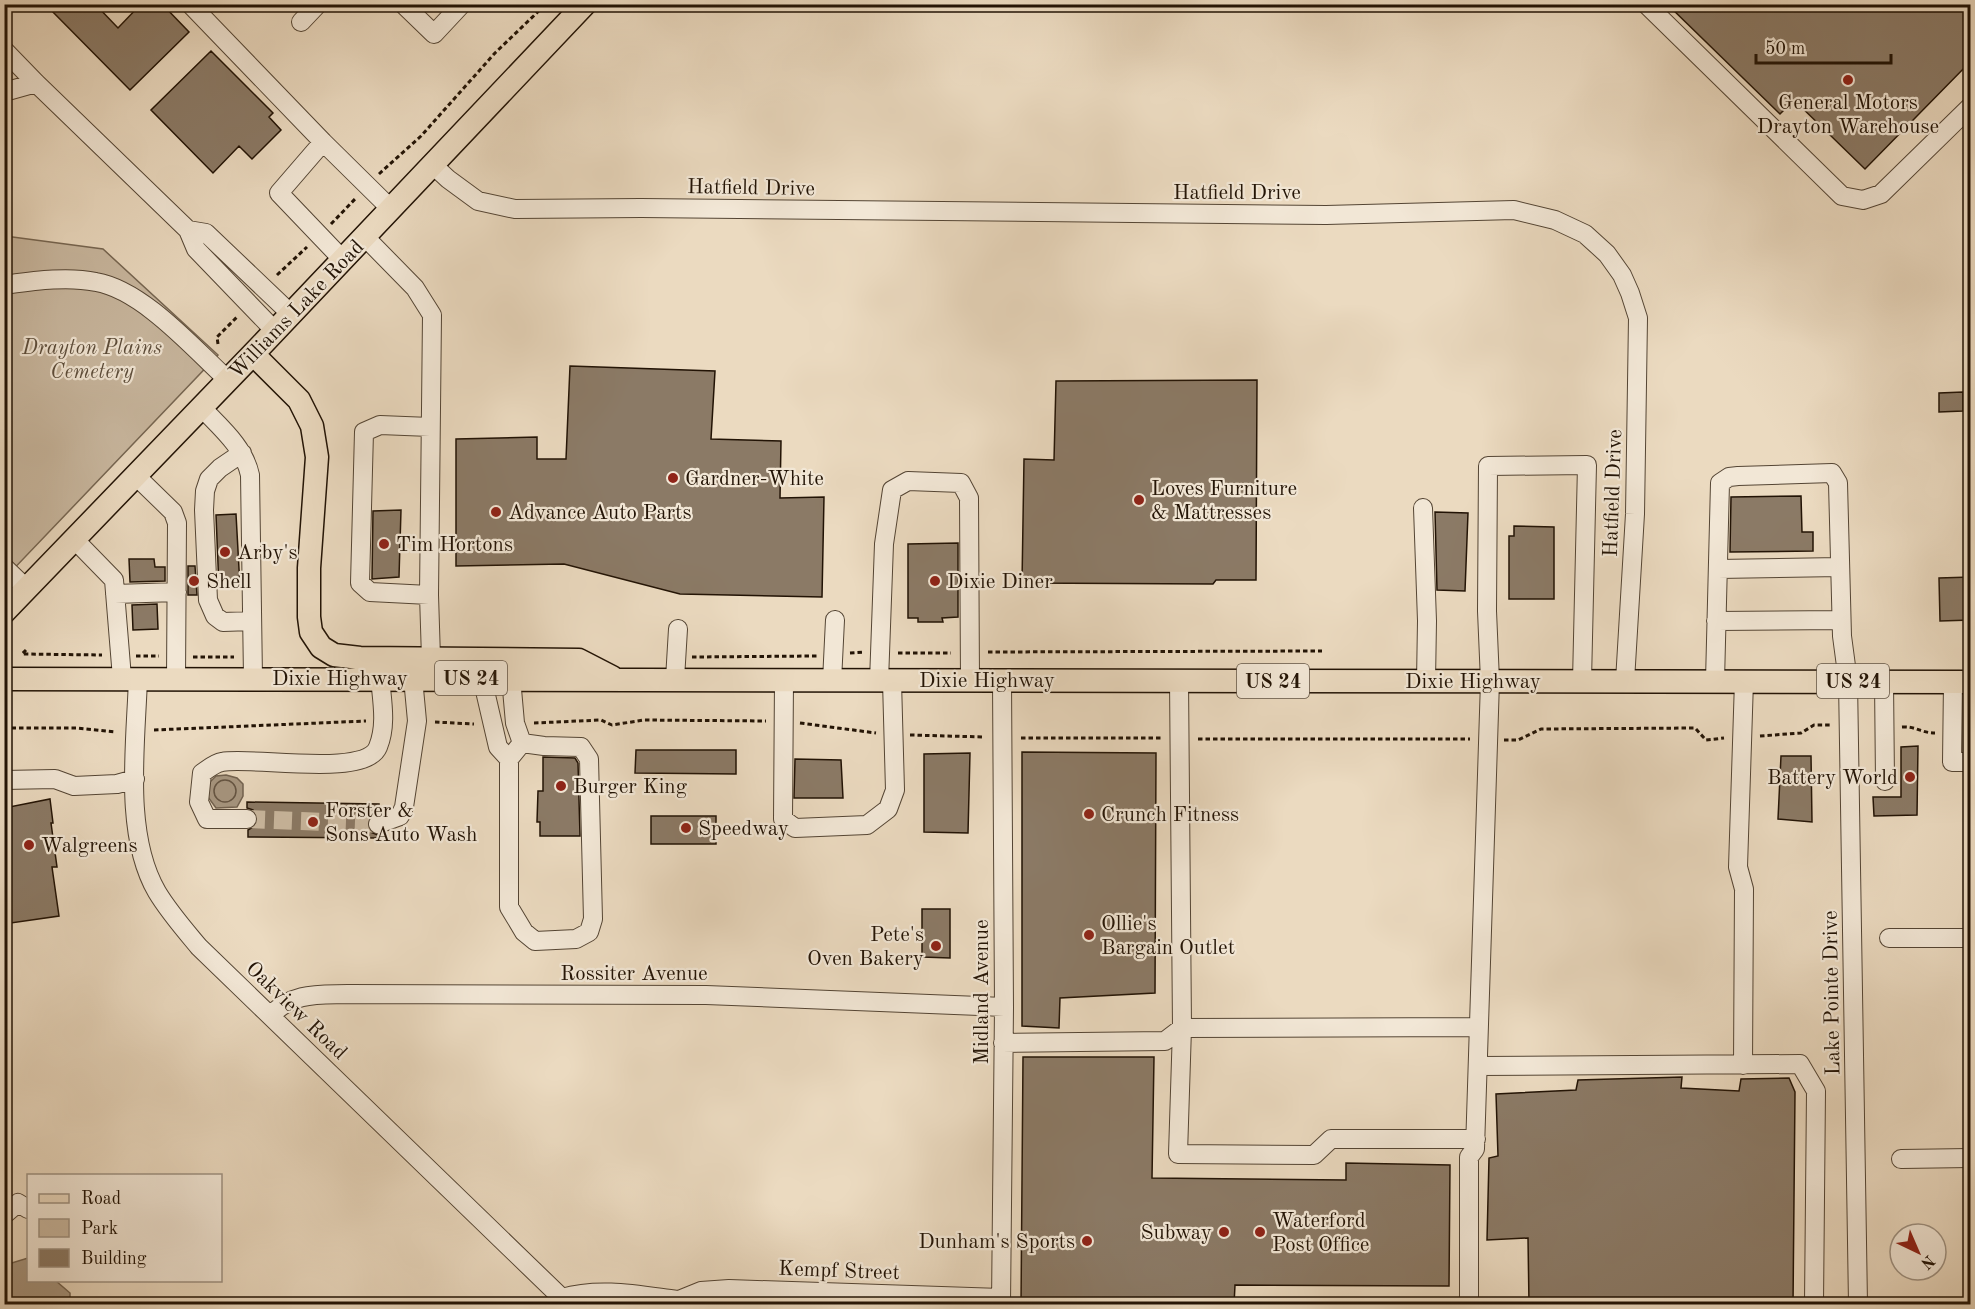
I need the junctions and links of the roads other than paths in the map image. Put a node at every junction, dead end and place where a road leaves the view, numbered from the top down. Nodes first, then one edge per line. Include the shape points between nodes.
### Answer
1 (190, 4) edge
2 (318, 4) edge
3 (404, 4) edge
4 (462, 4) edge
5 (1646, 4) edge
6 (584, 5) edge
7 (301, 22) dead end
8 (4, 50) edge
9 (36, 83) junction
10 (4, 92) edge
11 (1971, 107) edge
12 (323, 142) junction
13 (433, 165) junction
14 (391, 209) junction
15 (188, 230) junction
16 (365, 237) junction
17 (343, 260) junction
18 (4, 285) edge
19 (291, 314) junction
20 (275, 331) junction
21 (254, 354) junction
22 (228, 380) junction
23 (202, 408) junction
24 (430, 427) junction
25 (242, 453) junction
26 (136, 476) junction
27 (1423, 508) dead end
28 (75, 540) junction
29 (4, 567) edge
30 (1840, 567) junction
31 (1718, 569) junction
32 (27, 589) junction
33 (177, 592) junction
34 (115, 594) junction
35 (429, 594) junction
36 (4, 612) edge
37 (835, 620) dead end
38 (1841, 620) junction
39 (252, 621) junction
40 (1716, 621) junction
41 (678, 629) dead end
42 (431, 658) junction
43 (130, 678) junction
44 (176, 678) junction
45 (253, 678) junction
46 (380, 678) junction
47 (412, 678) junction
48 (482, 678) junction
49 (511, 678) junction
50 (616, 678) junction
51 (4, 679) edge
52 (675, 679) junction
53 (784, 680) junction
54 (970, 680) junction
55 (1002, 680) junction
56 (1179, 680) junction
57 (832, 681) junction
58 (885, 681) junction
59 (1426, 681) junction
60 (1490, 681) junction
61 (1582, 681) junction
62 (1624, 681) junction
63 (1715, 681) junction
64 (1744, 681) junction
65 (1848, 681) junction
66 (1884, 681) junction
67 (1962, 682) edge
68 (522, 743) junction
69 (509, 759) junction
70 (1971, 762) edge
71 (135, 779) junction
72 (4, 780) edge
73 (1885, 781) dead end
74 (248, 819) tunnel mouth
75 (378, 824) tunnel mouth
76 (1889, 938) dead end
77 (1971, 938) edge
78 (1004, 1007) junction
79 (271, 1016) junction
80 (1479, 1027) junction
81 (1182, 1028) junction
82 (1004, 1043) junction
83 (1743, 1065) junction
84 (1478, 1066) junction
85 (1476, 1139) junction
86 (1971, 1158) edge
87 (1901, 1159) dead end
88 (27, 1208) edge
89 (4, 1215) edge
90 (565, 1301) edge
91 (1001, 1301) edge
92 (673, 1302) edge
93 (1469, 1305) edge
94 (1814, 1305) edge
95 (1858, 1305) edge

1 - 12 street
2 - 7 street
3 - 4 street via 434,34
5 - 11 street via 1842,196 1863,200 1881,194
6 - 13 main road, Williams Lake Road
8 - 9 street
9 - 10 street
9 - 15 street
12 - 14 street
12 - 17 street via 279,193
13 - 14 main road, Williams Lake Road
13 - 62 street, Hatfield Drive via 478,201 515,209 1326,215 1514,210 1555,220 1585,234 1607,254 1622,275 1638,318 1635,514
14 - 16 main road, Williams Lake Road
15 - 19 street via 206,232
15 - 20 street via 196,249
16 - 17 main road, Williams Lake Road
16 - 24 street via 415,288 432,315
17 - 19 main road, Williams Lake Road
18 - 22 street via 40,280 97,282 130,295 168,323
19 - 20 main road, Williams Lake Road
20 - 21 main road, Williams Lake Road
21 - 22 main road, Williams Lake Road
21 - 42 main road via 299,400 312,426 317,457 309,568 311,632 334,655
22 - 23 main road, Williams Lake Road
23 - 25 street
23 - 26 main road, Williams Lake Road
24 - 35 street
24 - 35 street via 380,425 364,432 360,583 370,592
25 - 39 street via 250,475
25 - 39 street via 209,479 205,491 208,600 215,616 224,622
26 - 28 main road, Williams Lake Road
26 - 33 street via 173,512 177,523
27 - 59 street
28 - 32 main road, Williams Lake Road
28 - 34 street, Oakview Road via 114,579
29 - 32 street
30 - 31 street
30 - 31 street, Lake Pointe Drive via 1838,483 1832,473 1738,476 1720,483
30 - 38 street, Lake Pointe Drive
31 - 40 street
32 - 36 main road, Williams Lake Road
33 - 34 street
33 - 44 street
34 - 43 street, Oakview Road
35 - 42 street
37 - 57 street
38 - 40 street
38 - 65 street, Lake Pointe Drive
39 - 45 street
40 - 63 street
41 - 52 street
42 - 50 main road via 579,660
43 - 44 main road, Dixie Highway / US 24
43 - 51 main road, Dixie Highway / US 24
43 - 71 street, Oakview Road
44 - 45 main road, Dixie Highway / US 24
45 - 46 main road, Dixie Highway / US 24
46 - 47 main road, Dixie Highway / US 24
46 - 74 street via 384,720 378,749 368,758 337,764 221,762 202,773 199,802 207,819
47 - 48 main road, Dixie Highway / US 24
47 - 75 street via 417,721 404,807 400,816
48 - 49 main road, Dixie Highway / US 24
48 - 69 street via 498,747
49 - 50 main road, Dixie Highway / US 24
49 - 68 street via 515,723
50 - 52 main road, Dixie Highway / US 24
52 - 53 main road, Dixie Highway / US 24
53 - 57 main road, Dixie Highway / US 24
53 - 58 street via 783,819 795,828 867,825 888,810 895,790 893,728
54 - 55 main road, Dixie Highway / US 24
54 - 58 main road, Dixie Highway / US 24
54 - 58 street via 969,498 961,483 908,481 892,490 884,544
55 - 56 main road, Dixie Highway / US 24
55 - 78 street, Midland Avenue
56 - 59 main road, Dixie Highway / US 24
56 - 81 street
57 - 58 main road, Dixie Highway / US 24
59 - 60 main road, Dixie Highway / US 24
60 - 61 main road, Dixie Highway / US 24
60 - 61 street via 1488,466 1587,465
60 - 80 street
61 - 62 main road, Dixie Highway / US 24
62 - 63 main road, Dixie Highway / US 24
63 - 64 main road, Dixie Highway / US 24
64 - 65 main road, Dixie Highway / US 24
64 - 83 street via 1738,867 1744,889
65 - 66 main road, Dixie Highway / US 24
65 - 95 street, Lake Pointe Drive
66 - 67 main road, Dixie Highway / US 24
66 - 73 street
67 - 70 street via 1952,733 1952,762
68 - 69 street
68 - 69 street via 581,747 589,759 593,919 589,932 576,939 535,940 524,932 509,907
71 - 72 street via 74,786 55,779
71 - 79 street, Oakview Road via 140,848 156,891 199,947
76 - 77 street
78 - 79 street, Rossiter Avenue via 706,995 348,994 307,995 282,1004
78 - 82 street, Midland Avenue
79 - 90 street, Oakview Road
80 - 81 street
80 - 84 street
81 - 82 street via 1165,1041
81 - 85 street via 1178,1154 1314,1155 1331,1139
82 - 91 street, Midland Avenue
83 - 84 street
83 - 94 street via 1800,1064 1816,1091
84 - 85 street
85 - 93 street via 1475,1149 1468,1157
86 - 87 street
88 - 89 street via 18,1203
90 - 92 street, Kempf Street via 582,1292 610,1292
91 - 92 street, Kempf Street via 729,1289 701,1291

